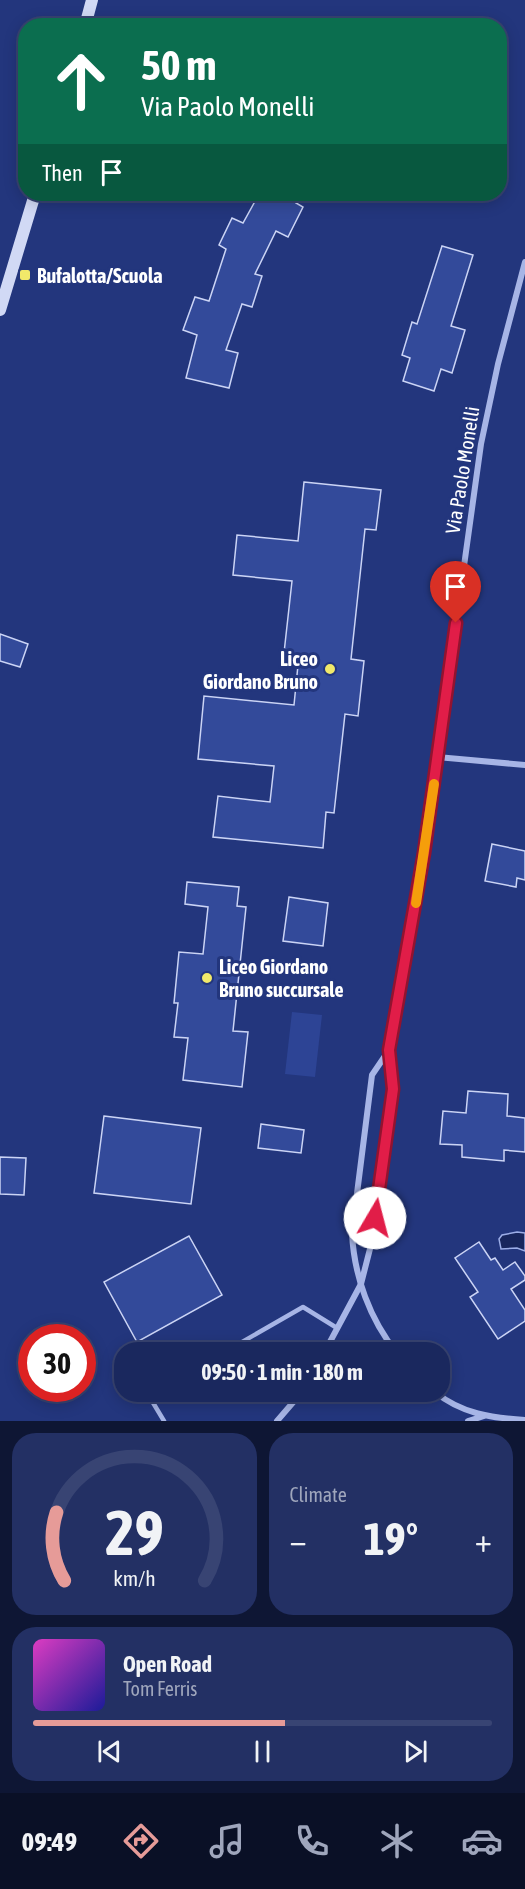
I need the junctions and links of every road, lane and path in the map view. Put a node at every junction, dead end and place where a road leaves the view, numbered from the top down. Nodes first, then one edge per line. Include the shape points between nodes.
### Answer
1 (92, 0) edge
2 (87, 18) edge
3 (33, 201) edge
4 (525, 262) edge
5 (0, 310) edge
6 (437, 757) junction
7 (525, 765) edge
8 (389, 1050) junction
9 (361, 1284) junction
10 (337, 1328) junction
11 (242, 1342) edge
12 (330, 1342) edge
13 (390, 1342) edge
14 (153, 1402) edge
15 (293, 1402) edge
16 (450, 1402) edge
17 (485, 1416) junction
18 (525, 1420) edge
19 (164, 1421) edge
20 (277, 1421) edge
21 (468, 1421) edge

1 - 2 street
3 - 5 street
4 - 6 street, Via Paolo Monelli via 481,444
6 - 7 street
6 - 8 street, Via Paolo Monelli via 419,886
8 - 9 street via 392,1102 372,1241
8 - 9 street, Via Paolo Monelli via 372,1075 352,1233
9 - 10 street
9 - 13 street, Via Paolo Monelli
10 - 11 lane via 303,1307
10 - 12 street
14 - 19 lane
15 - 20 street
16 - 17 street
17 - 18 street
17 - 21 street

